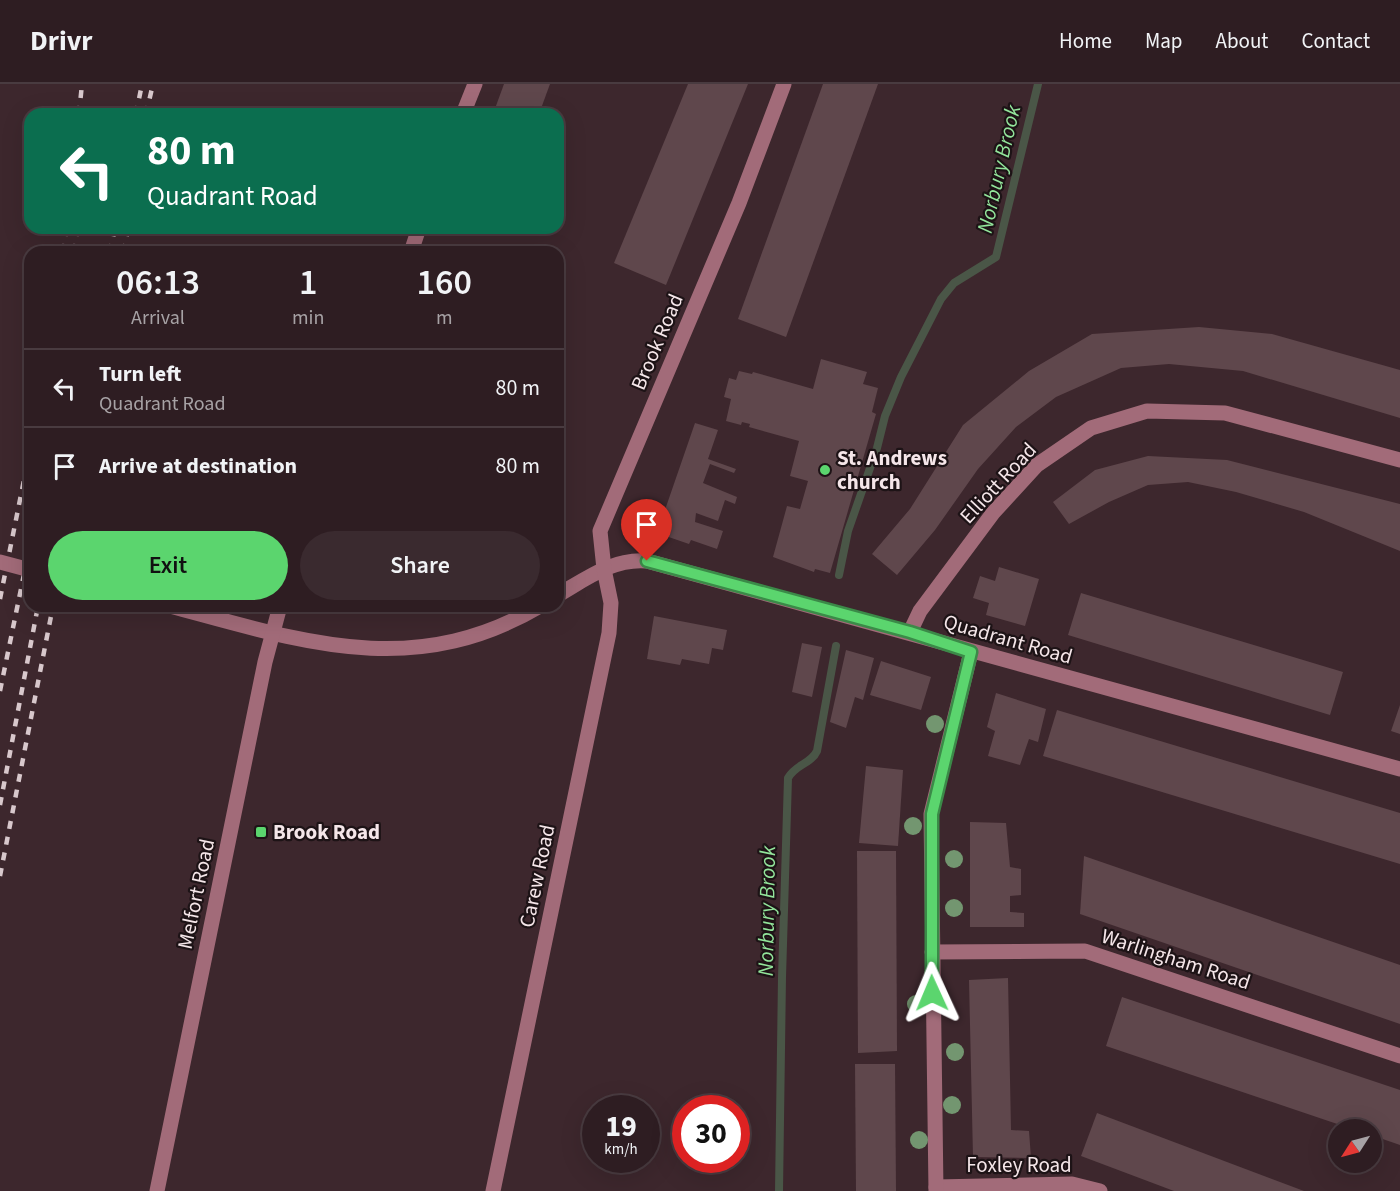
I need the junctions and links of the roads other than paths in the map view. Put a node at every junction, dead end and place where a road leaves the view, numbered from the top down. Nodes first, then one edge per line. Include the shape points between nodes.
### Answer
1 (475, 84) edge
2 (784, 84) edge
3 (465, 108) edge
4 (1400, 460) edge
5 (0, 562) edge
6 (24, 568) edge
7 (603, 569) junction
8 (564, 592) edge
9 (192, 612) edge
10 (278, 612) edge
11 (530, 612) edge
12 (910, 632) junction
13 (272, 634) junction
14 (971, 652) junction
15 (1400, 769) edge
16 (932, 952) junction
17 (1400, 1056) edge
18 (936, 1189) edge
19 (157, 1191) edge
20 (493, 1191) edge
21 (1100, 1191) edge

1 - 3 street
2 - 7 street, Brook Road via 739,203 600,531
4 - 12 street, Elliott Road via 1225,413 1147,411 1091,428 1037,465 993,513 920,610
5 - 6 street, bridge
7 - 8 street
7 - 12 street, Quadrant Road via 627,561 647,561
7 - 20 street, Carew Road via 611,603 609,633
9 - 13 street
10 - 13 street, Melfort Road
11 - 13 street via 469,639 407,650 345,648
12 - 14 street, Quadrant Road
13 - 19 street, Melfort Road
14 - 15 street, Quadrant Road
14 - 16 street via 932,814
16 - 17 street, Warlingham Road via 1085,951
16 - 18 street
18 - 21 street, Foxley Road via 1072,1184

